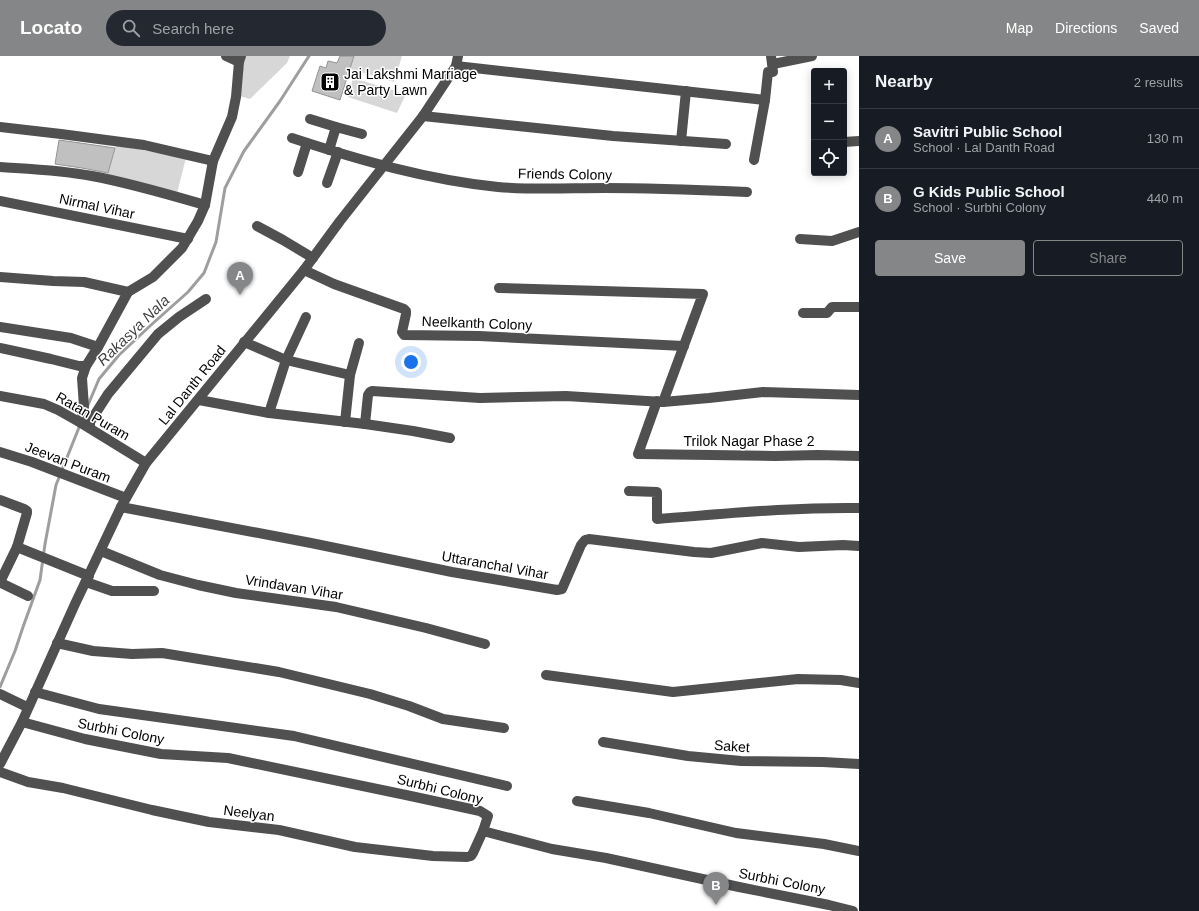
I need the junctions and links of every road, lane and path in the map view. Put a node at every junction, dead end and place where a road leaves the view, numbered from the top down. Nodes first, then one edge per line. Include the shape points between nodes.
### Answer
1 (226, 56) edge
2 (458, 56) edge
3 (812, 56) edge
4 (240, 59) edge
5 (772, 60) edge
6 (456, 66) junction
7 (686, 91) junction
8 (765, 100) junction
9 (422, 116) junction
10 (310, 119) dead end
11 (0, 127) edge
12 (336, 127) junction
13 (362, 134) dead end
14 (292, 138) dead end
15 (681, 141) junction
16 (859, 141) edge
17 (847, 142) edge
18 (307, 143) junction
19 (726, 144) dead end
20 (334, 151) junction
21 (754, 160) dead end
22 (212, 161) junction
23 (384, 166) junction
24 (0, 167) edge
25 (298, 172) dead end
26 (328, 183) dead end
27 (747, 192) dead end
28 (0, 201) edge
29 (205, 205) junction
30 (257, 226) dead end
31 (859, 232) edge
32 (800, 238) dead end
33 (188, 240) junction
34 (313, 258) junction
35 (304, 270) junction
36 (0, 277) edge
37 (499, 288) dead end
38 (128, 292) junction
39 (206, 299) dead end
40 (859, 306) edge
41 (803, 313) dead end
42 (306, 317) dead end
43 (0, 327) edge
44 (244, 342) junction
45 (359, 343) dead end
46 (684, 346) junction
47 (98, 347) junction
48 (0, 348) edge
49 (286, 360) junction
50 (86, 366) junction
51 (350, 376) junction
52 (859, 395) edge
53 (0, 396) edge
54 (199, 400) junction
55 (660, 401) junction
56 (269, 413) junction
57 (345, 422) junction
58 (81, 423) junction
59 (365, 424) junction
60 (90, 428) junction
61 (450, 438) dead end
62 (0, 452) edge
63 (859, 456) edge
64 (146, 463) junction
65 (629, 491) dead end
66 (0, 500) edge
67 (123, 503) junction
68 (859, 508) edge
69 (17, 546) junction
70 (859, 546) edge
71 (101, 551) junction
72 (87, 579) junction
73 (1, 585) edge
74 (154, 591) dead end
75 (28, 596) dead end
76 (57, 643) junction
77 (485, 644) dead end
78 (546, 675) dead end
79 (859, 683) edge
80 (35, 692) junction
81 (3, 695) edge
82 (27, 707) junction
83 (22, 722) junction
84 (504, 728) dead end
85 (604, 742) dead end
86 (0, 764) edge
87 (859, 764) edge
88 (0, 772) edge
89 (507, 786) dead end
90 (577, 801) dead end
91 (483, 831) junction
92 (859, 851) edge
93 (853, 911) edge

1 - 4 street
2 - 6 street, Lal Danth Road
3 - 5 street
4 - 22 street via 232,117
5 - 8 street via 773,72 768,72
6 - 7 street
6 - 9 street, Lal Danth Road
7 - 8 street
7 - 15 street
8 - 21 street
9 - 15 street
9 - 23 street, Lal Danth Road
10 - 12 street
11 - 22 street via 144,145
12 - 13 street
12 - 20 street
14 - 18 street, Friends Colony
15 - 19 street
16 - 17 street
18 - 20 street, Friends Colony
18 - 25 street
20 - 23 street, Friends Colony
20 - 26 street
22 - 29 street
23 - 27 street, Friends Colony via 436,178 499,187
23 - 34 street, Lal Danth Road
24 - 29 street via 62,171 91,176
28 - 33 street, Nirmal Vihar
29 - 33 street
30 - 34 street
31 - 32 street via 832,241
33 - 38 street via 153,277
34 - 35 street, Lal Danth Road
35 - 44 street, Lal Danth Road
35 - 46 street, Neelkanth Colony via 334,284 404,309 404,335
36 - 38 street via 84,282
37 - 46 street via 703,294
38 - 47 street
39 - 60 street via 158,334 108,394 90,422
40 - 41 street via 832,307 827,313
42 - 49 street
43 - 47 street via 71,338
44 - 49 street
44 - 54 street, Lal Danth Road
45 - 51 street
46 - 55 street
47 - 50 street
48 - 50 street
49 - 51 street
49 - 56 street
50 - 58 street via 82,378 84,407
51 - 57 street
52 - 55 street via 763,392
53 - 58 street, Ratan Puram via 44,404
54 - 56 street
54 - 64 street, Lal Danth Road
55 - 59 street via 566,396 480,398 372,391 368,395
55 - 63 street, Trilok Nagar Phase 2 via 638,454
56 - 57 street
57 - 59 street
58 - 60 street, Ratan Puram
59 - 61 street
60 - 64 street, Ratan Puram
62 - 67 street, Jeevan Puram via 54,470
64 - 67 street, Lal Danth Road
65 - 68 street via 657,492 657,519 749,511
66 - 69 street via 27,511
67 - 70 street, Uttaranchal Vihar via 452,572 557,590 562,589 582,545 589,539 711,553 762,542 799,547
67 - 71 street, Lal Danth Road
69 - 72 street
69 - 73 street
71 - 72 street, Lal Danth Road
71 - 77 street, Vrindavan Vihar via 160,575 198,585 336,607
72 - 74 street via 112,591
72 - 76 street, Lal Danth Road
73 - 75 street
76 - 80 street, Lal Danth Road
76 - 84 street via 93,651 162,653 279,672 370,694 443,719
78 - 79 street via 673,692 798,679
80 - 82 street, Lal Danth Road
80 - 89 street via 99,709 294,736
81 - 82 street
82 - 83 street, Lal Danth Road
83 - 86 street, Lal Danth Road
83 - 91 street, Surbhi Colony via 85,740 161,754 228,758 480,811 488,816
85 - 87 street, Saket via 688,756 741,761
88 - 91 street, Neelyan via 28,782 159,812 209,822 279,830 355,847 433,856 467,857 473,853
90 - 92 street via 649,813 736,833
91 - 93 street, Surbhi Colony via 552,849 606,858

